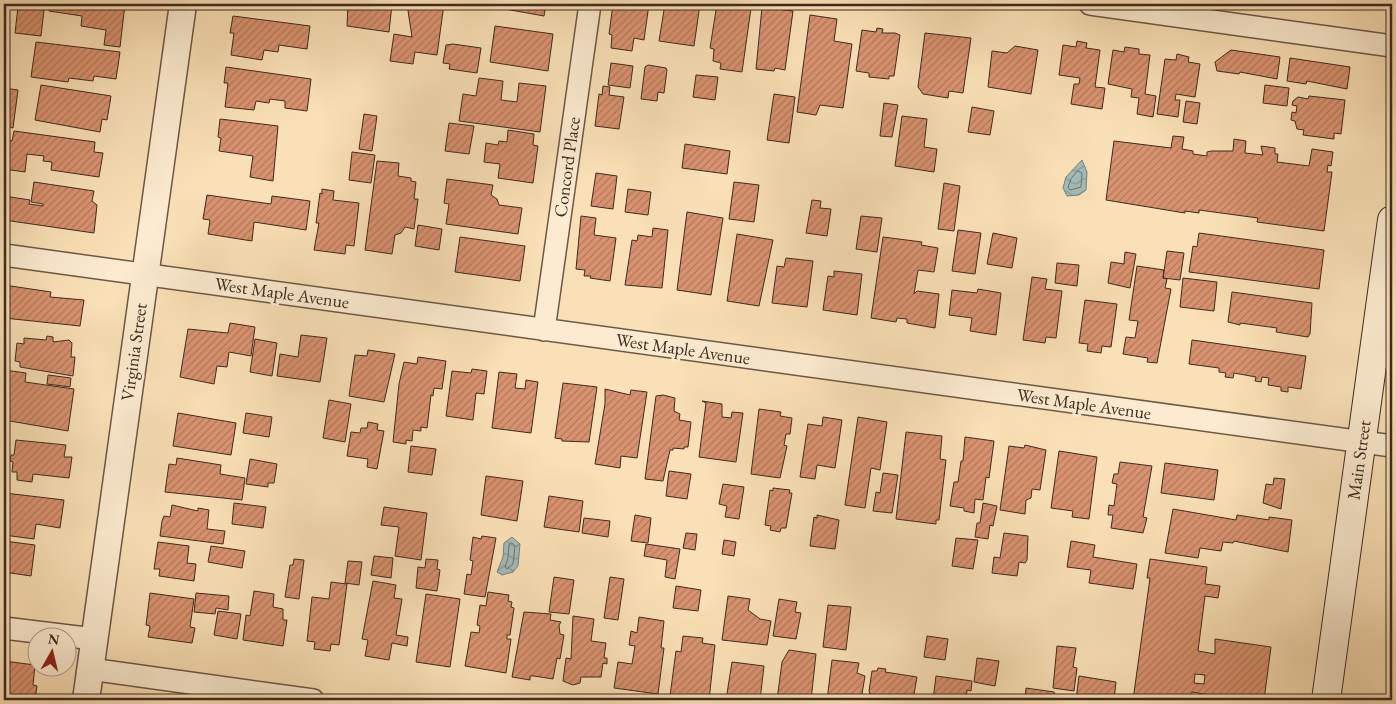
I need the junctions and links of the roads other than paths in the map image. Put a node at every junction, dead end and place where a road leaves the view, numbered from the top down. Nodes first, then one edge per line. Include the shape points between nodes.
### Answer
1 (182, 4) edge
2 (590, 4) edge
3 (1090, 4) edge
4 (1392, 46) edge
5 (1392, 220) edge
6 (4, 255) edge
7 (145, 274) junction
8 (544, 330) junction
9 (1362, 442) junction
10 (1392, 446) edge
11 (4, 628) edge
12 (94, 639) junction
13 (90, 669) junction
14 (86, 700) edge
15 (313, 700) edge
16 (1326, 700) edge

1 - 7 street, Virginia Street
2 - 8 street, Concord Place
3 - 4 street
5 - 9 main road, Main Street
6 - 7 street, West Maple Avenue
7 - 8 street, West Maple Avenue
7 - 12 street, Virginia Street
8 - 9 street, West Maple Avenue
9 - 10 street, West Maple Avenue
9 - 16 main road, Main Street
11 - 12 street
12 - 13 street, Virginia Street
13 - 14 street, Virginia Street
13 - 15 street

